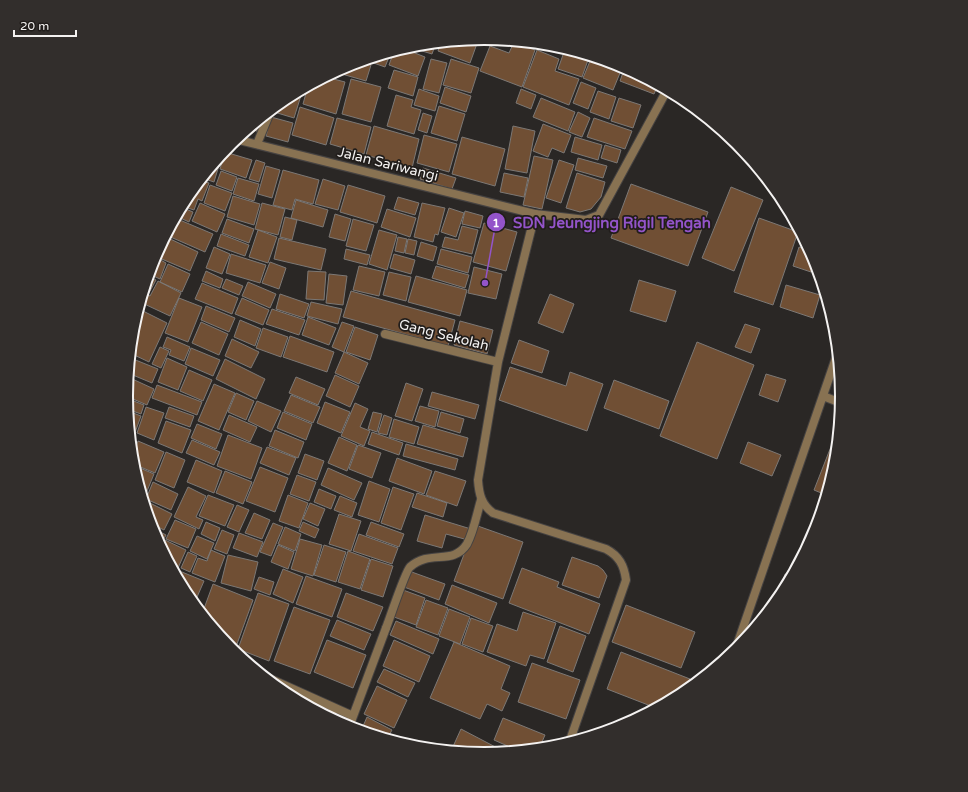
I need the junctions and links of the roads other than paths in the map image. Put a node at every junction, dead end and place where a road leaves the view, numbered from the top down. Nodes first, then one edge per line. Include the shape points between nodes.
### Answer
1 (664, 95) edge
2 (266, 121) edge
3 (243, 141) edge
4 (256, 144) junction
5 (535, 214) junction
6 (385, 334) dead end
7 (498, 362) junction
8 (833, 366) edge
9 (823, 396) junction
10 (835, 401) edge
11 (481, 500) junction
12 (741, 635) edge
13 (287, 686) edge
14 (334, 708) junction
15 (332, 712) edge
16 (353, 716) junction
17 (351, 721) edge
18 (572, 736) edge

1 - 5 street, Jalan Sariwangi via 599,215 586,220
2 - 4 street
3 - 4 street, Jalan Sariwangi
4 - 5 street, Jalan Sariwangi
5 - 7 street
6 - 7 street, Gang Sekolah
7 - 11 street via 478,480
8 - 9 street
9 - 10 street
9 - 12 street
11 - 16 street via 469,538 459,553 454,556 420,560 409,568
11 - 18 street via 493,513 606,549 616,554 624,570 626,580
13 - 14 street
14 - 15 street
14 - 16 street
16 - 17 street

